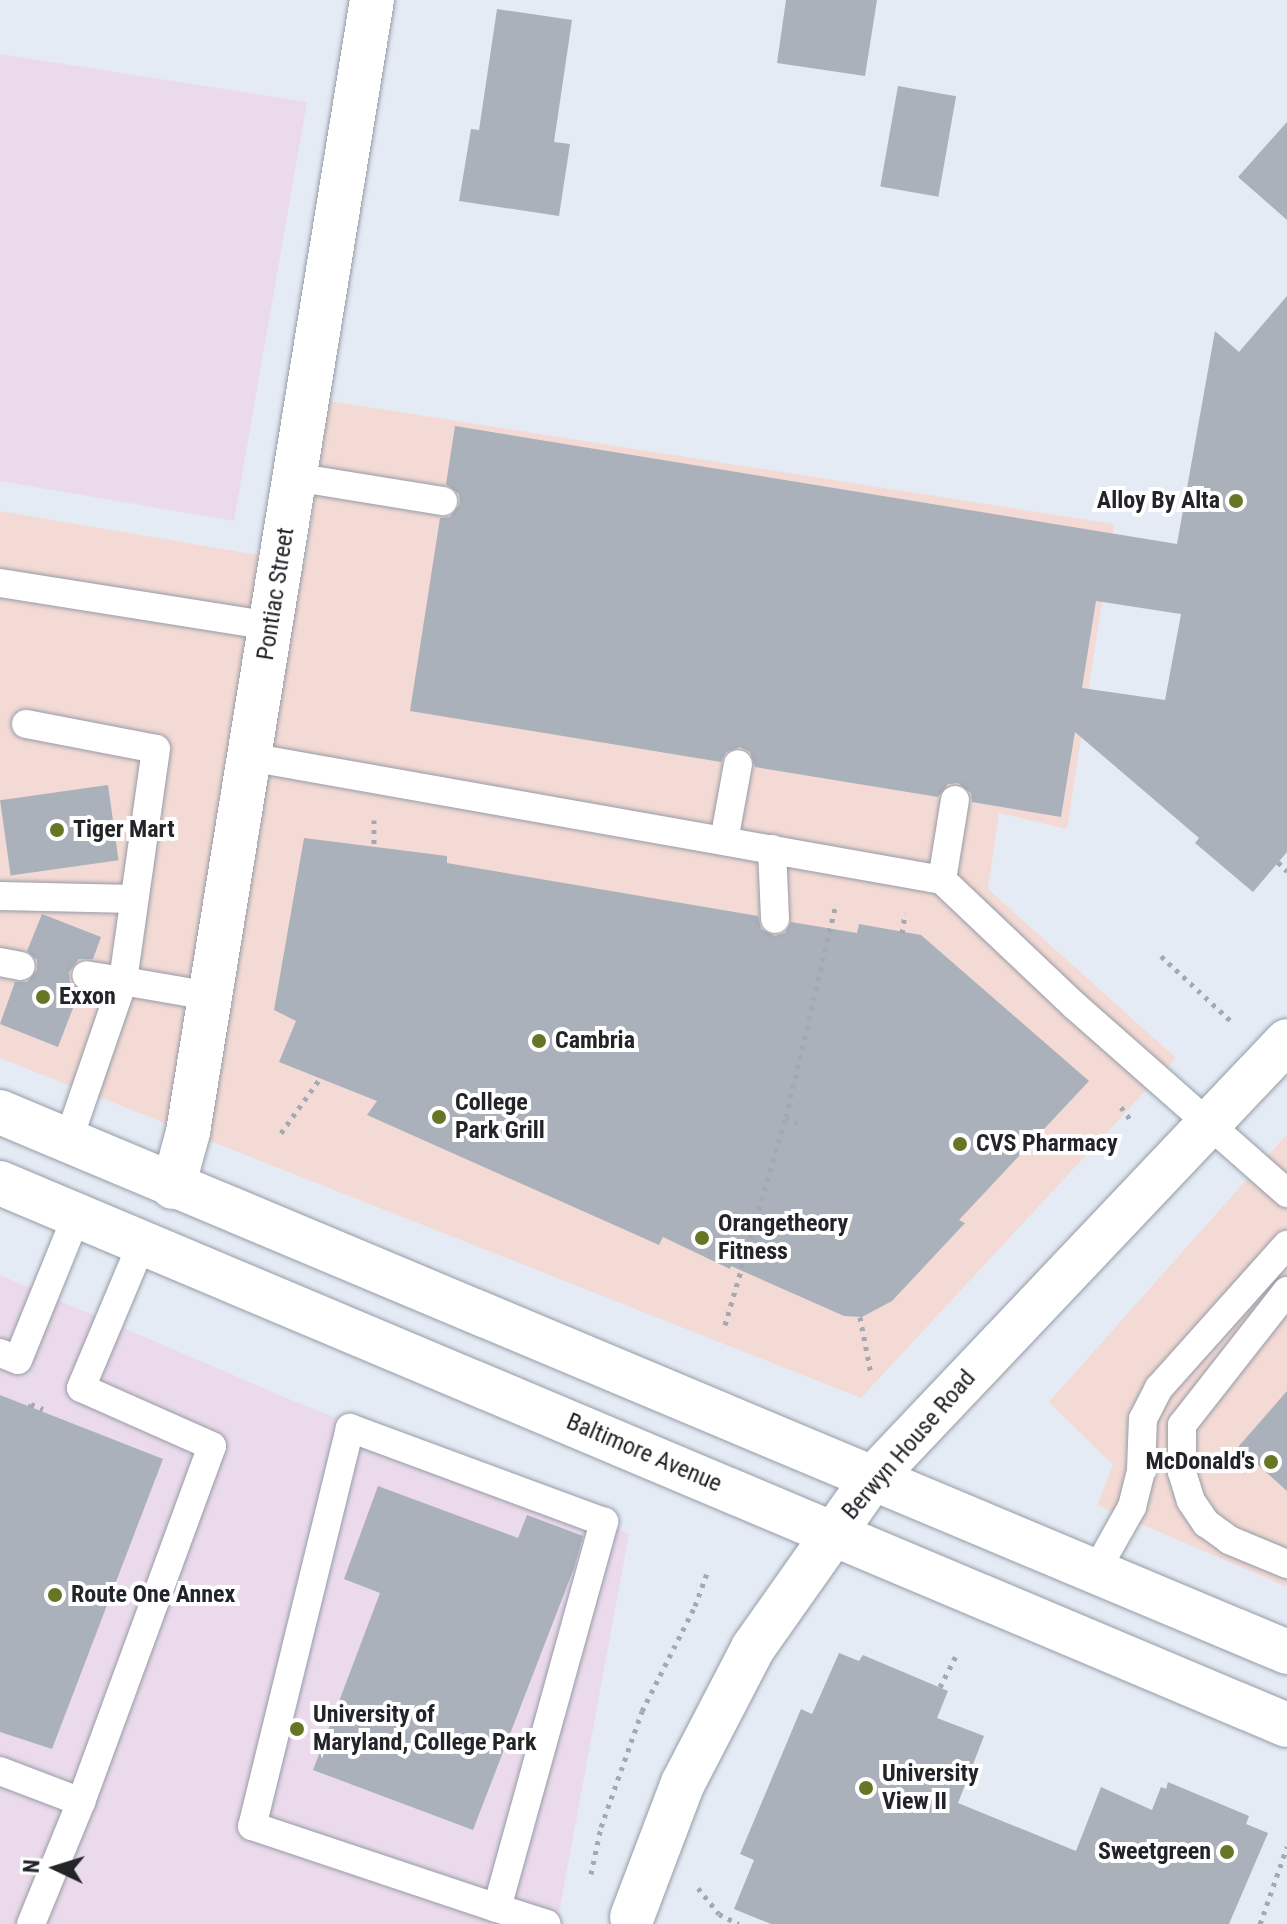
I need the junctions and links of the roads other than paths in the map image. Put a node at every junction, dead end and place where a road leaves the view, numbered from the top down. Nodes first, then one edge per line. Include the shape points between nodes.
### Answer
1 (372, 0) edge
2 (294, 477) junction
3 (443, 501) dead end
4 (0, 583) edge
5 (271, 626) junction
6 (26, 724) dead end
7 (249, 757) junction
8 (738, 764) dead end
9 (955, 800) dead end
10 (724, 841) junction
11 (772, 849) junction
12 (942, 880) junction
13 (0, 896) edge
14 (134, 899) junction
15 (775, 919) dead end
16 (86, 975) dead end
17 (123, 981) junction
18 (210, 996) junction
19 (1287, 1041) edge
20 (0, 1112) edge
21 (1209, 1126) junction
22 (68, 1141) junction
23 (0, 1183) edge
24 (173, 1187) junction
25 (1287, 1193) edge
26 (77, 1215) junction
27 (142, 1243) junction
28 (1287, 1245) edge
29 (1287, 1291) edge
30 (0, 1353) edge
31 (872, 1479) junction
32 (833, 1533) junction
33 (1287, 1564) edge
34 (1097, 1569) junction
35 (1287, 1652) edge
36 (1287, 1725) edge
37 (0, 1771) edge
38 (81, 1802) junction
39 (497, 1908) junction
40 (637, 1922) edge
41 (31, 1924) edge
42 (547, 1924) edge

1 - 2 main road, Pontiac Street
2 - 3 lane
2 - 5 main road, Pontiac Street
4 - 5 lane
5 - 7 main road, Pontiac Street
6 - 14 lane via 156,749
7 - 10 lane
7 - 18 main road, Pontiac Street
8 - 10 lane
9 - 12 lane
10 - 11 lane
11 - 12 lane
11 - 15 lane
12 - 21 lane
13 - 14 lane
14 - 17 lane
16 - 17 lane
17 - 18 lane
17 - 22 lane
18 - 24 main road, Pontiac Street via 188,1132
19 - 21 main road, Berwyn House Road
20 - 22 main road
21 - 25 lane
21 - 31 main road, Berwyn House Road
22 - 24 main road
23 - 26 main road, Baltimore Avenue
24 - 31 main road
26 - 27 main road, Baltimore Avenue
26 - 30 lane via 18,1360
27 - 32 main road, Baltimore Avenue
27 - 38 lane via 81,1388 212,1446
28 - 34 lane via 1159,1388 1143,1419 1141,1470 1132,1507
29 - 33 lane via 1182,1425 1182,1472 1191,1501 1206,1523 1229,1540
31 - 32 main road, Berwyn House Road
31 - 34 main road
32 - 36 main road, Baltimore Avenue
32 - 40 main road, Berwyn House Road via 746,1662 683,1783
34 - 35 main road
37 - 38 lane
38 - 41 lane
39 - 39 lane via 252,1826 350,1428 604,1522
39 - 42 lane

